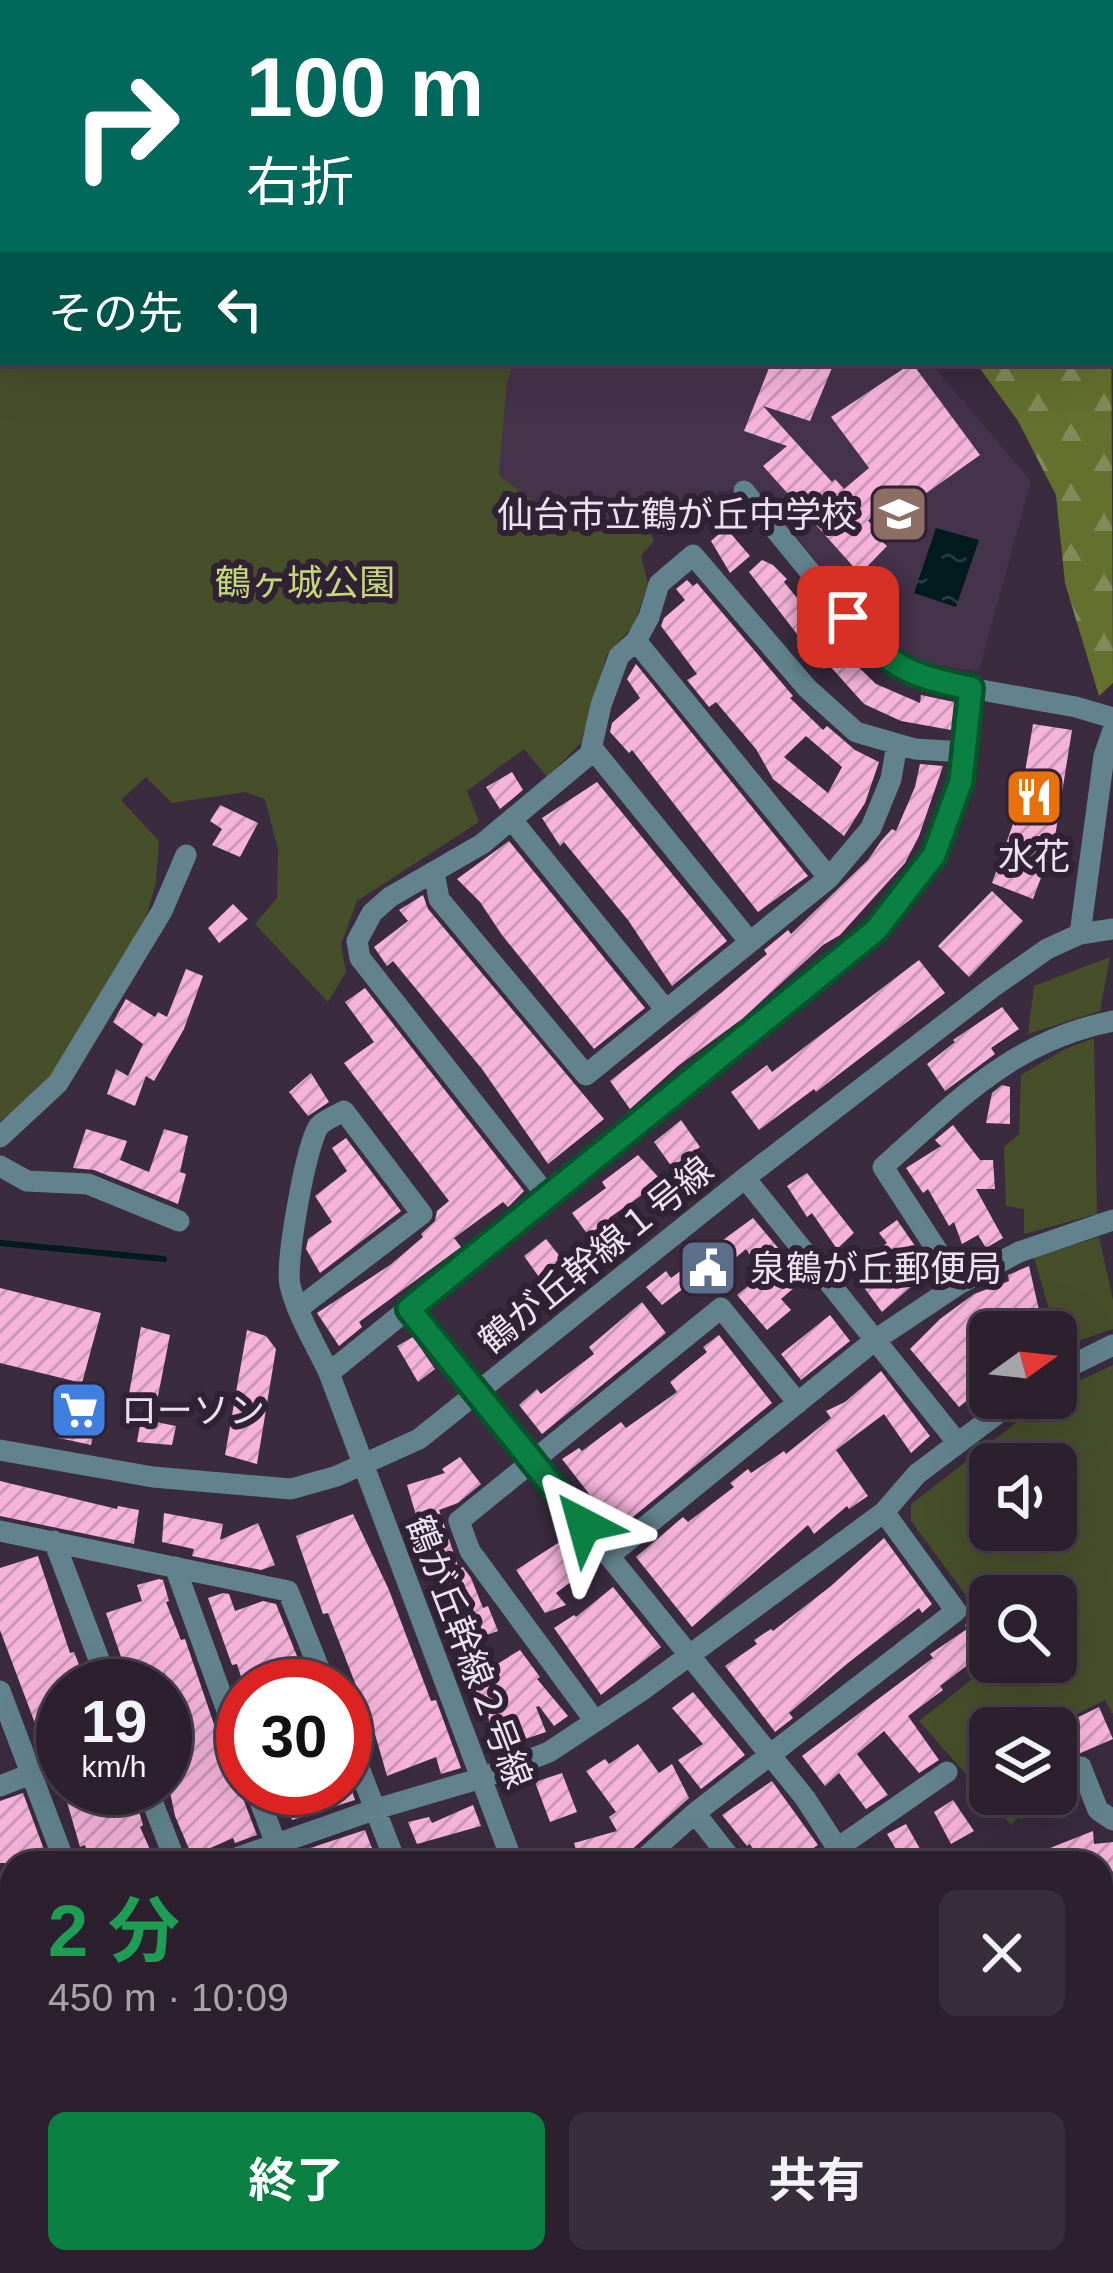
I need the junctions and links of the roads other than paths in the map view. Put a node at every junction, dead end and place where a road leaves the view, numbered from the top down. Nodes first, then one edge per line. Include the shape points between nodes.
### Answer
1 (744, 491) dead end
2 (636, 641) junction
3 (971, 688) junction
4 (1113, 718) edge
5 (1113, 730) edge
6 (897, 744) junction
7 (592, 748) junction
8 (964, 752) junction
9 (512, 820) junction
10 (186, 855) dead end
11 (434, 872) junction
12 (829, 878) junction
13 (1113, 929) edge
14 (1080, 934) junction
15 (750, 942) junction
16 (666, 1010) junction
17 (1113, 1021) edge
18 (0, 1137) edge
19 (0, 1166) edge
20 (745, 1178) junction
21 (548, 1198) junction
22 (1113, 1220) edge
23 (178, 1221) dead end
24 (958, 1284) junction
25 (298, 1307) junction
26 (409, 1309) junction
27 (875, 1340) junction
28 (1113, 1346) edge
29 (1077, 1363) edge
30 (329, 1373) junction
31 (476, 1393) junction
32 (798, 1403) junction
33 (989, 1419) edge
34 (957, 1442) junction
35 (0, 1450) edge
36 (532, 1462) junction
37 (362, 1465) junction
38 (884, 1511) junction
39 (0, 1531) edge
40 (54, 1541) junction
41 (609, 1556) junction
42 (175, 1567) junction
43 (688, 1654) junction
44 (99, 1659) edge
45 (315, 1659) edge
46 (216, 1680) edge
47 (0, 1690) edge
48 (595, 1721) junction
49 (769, 1754) junction
50 (1081, 1767) dead end
51 (946, 1772) dead end
52 (31, 1774) junction
53 (482, 1778) junction
54 (0, 1786) edge
55 (372, 1799) edge
56 (376, 1809) junction
57 (695, 1813) junction
58 (157, 1815) edge
59 (265, 1815) edge
60 (1113, 1820) edge
61 (60, 1851) edge
62 (171, 1851) edge
63 (278, 1851) edge
64 (283, 1851) edge
65 (392, 1851) edge
66 (509, 1851) edge
67 (652, 1851) edge
68 (725, 1851) edge
69 (840, 1851) edge
70 (848, 1851) edge

1 - 3 street via 873,649 920,679
2 - 6 street via 659,584 693,555 807,688 856,731
2 - 7 street via 619,656
2 - 12 street
3 - 4 street
3 - 8 street
5 - 14 street
6 - 8 street
6 - 12 street via 871,828
7 - 9 street
7 - 15 street
8 - 21 street via 934,855 876,930
9 - 11 street
9 - 16 street
10 - 18 street via 162,911 58,1084
11 - 16 street via 439,898 586,1075
11 - 21 street via 372,913 357,941 360,958
12 - 15 street
13 - 14 street, 鶴が丘幹線１号線
14 - 20 street, 鶴が丘幹線１号線 via 993,987
15 - 16 street
17 - 24 street via 1034,1045 883,1167
19 - 23 street via 27,1181 88,1184
20 - 27 street
20 - 31 street, 鶴が丘幹線１号線
21 - 26 street
22 - 24 street via 1019,1252
24 - 27 street
25 - 25 street, 鶴が丘幹線２号線 via 288,1265 292,1231 320,1126 344,1111 422,1214
25 - 30 street, 鶴が丘幹線２号線
26 - 30 street
26 - 31 street
27 - 32 street
27 - 34 street
28 - 29 street
30 - 37 street, 鶴が丘幹線２号線
31 - 36 street
31 - 37 street, 鶴が丘幹線１号線 via 419,1439
32 - 36 street via 721,1308
32 - 41 street
33 - 34 street
34 - 38 street
35 - 37 street, 鶴が丘幹線１号線 via 221,1486 291,1489
36 - 41 street
36 - 48 street via 459,1521 470,1551
37 - 53 street, 鶴が丘幹線２号線
38 - 43 street
38 - 49 street via 956,1611
39 - 40 street
40 - 42 street
40 - 44 street
41 - 43 street
42 - 45 street via 288,1591
42 - 46 street
43 - 48 street
43 - 49 street
47 - 52 street
48 - 53 street via 549,1752
49 - 57 street
49 - 69 street
50 - 60 street via 1098,1810
51 - 70 street
52 - 54 street
52 - 61 street
53 - 56 street
53 - 66 street, 鶴が丘幹線２号線
55 - 56 street
56 - 64 street
56 - 65 street
57 - 67 street
57 - 68 street
58 - 62 street
59 - 63 street

